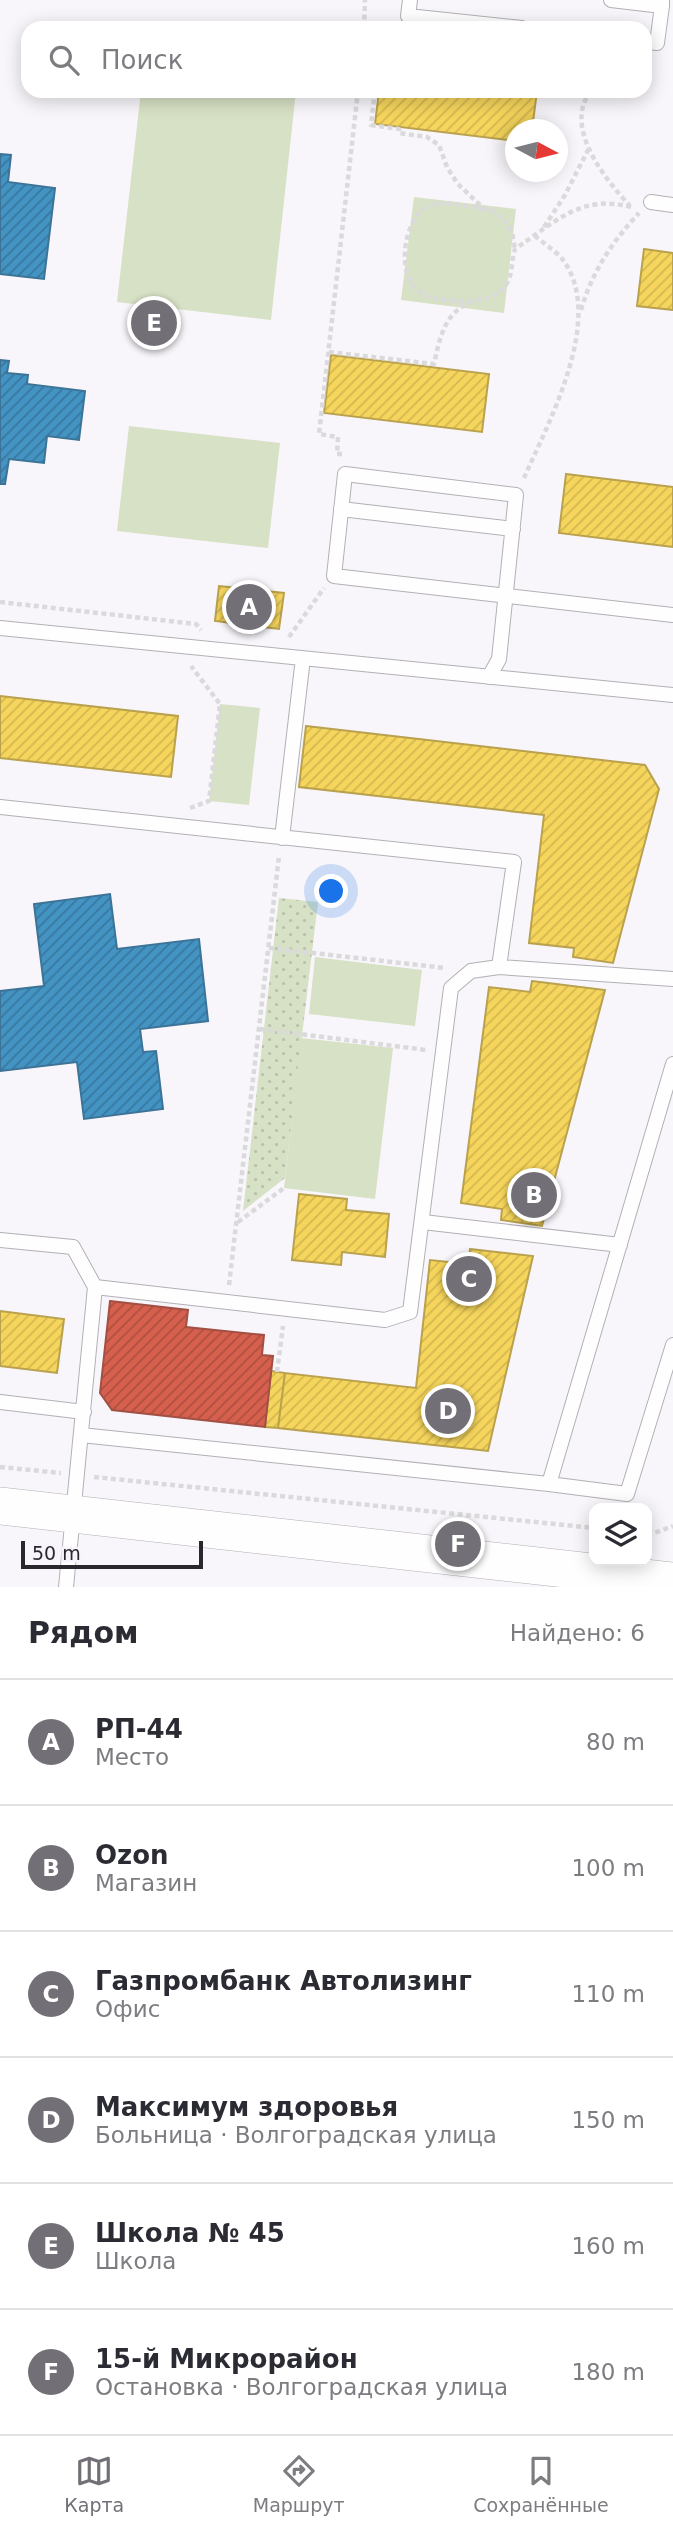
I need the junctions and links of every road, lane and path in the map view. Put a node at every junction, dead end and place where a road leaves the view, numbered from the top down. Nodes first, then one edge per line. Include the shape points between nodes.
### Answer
1 (365, 0) edge
2 (410, 0) edge
3 (611, 0) edge
4 (662, 3) edge
5 (364, 21) edge
6 (456, 21) edge
7 (652, 42) edge
8 (357, 98) edge
9 (374, 98) edge
10 (588, 98) edge
11 (588, 149) junction
12 (650, 202) dead end
13 (673, 205) edge
14 (630, 207) junction
15 (484, 209) junction
16 (542, 230) junction
17 (535, 236) junction
18 (514, 249) junction
19 (471, 302) junction
20 (580, 310) junction
21 (329, 352) junction
22 (345, 474) junction
23 (516, 495) junction
24 (341, 509) junction
25 (513, 529) junction
26 (334, 576) junction
27 (506, 596) junction
28 (673, 615) edge
29 (0, 628) edge
30 (284, 644) dead end
31 (175, 645) junction
32 (303, 658) junction
33 (489, 677) junction
34 (673, 695) edge
35 (0, 807) edge
36 (151, 823) junction
37 (282, 838) junction
38 (269, 948) junction
39 (499, 967) junction
40 (471, 971) junction
41 (673, 979) edge
42 (260, 1029) junction
43 (443, 1052) junction
44 (673, 1064) edge
45 (284, 1188) dead end
46 (238, 1222) junction
47 (423, 1222) junction
48 (0, 1240) edge
49 (620, 1245) junction
50 (95, 1287) junction
51 (227, 1301) junction
52 (285, 1308) junction
53 (673, 1345) edge
54 (277, 1372) dead end
55 (0, 1402) edge
56 (84, 1412) junction
57 (81, 1435) junction
58 (0, 1467) edge
59 (77, 1475) junction
60 (549, 1484) junction
61 (0, 1506) edge
62 (73, 1514) junction
63 (673, 1526) edge
64 (589, 1527) edge
65 (652, 1533) edge
66 (673, 1581) edge
67 (66, 1587) edge

1 - 5 path
2 - 6 lane via 408,16
3 - 4 lane
4 - 7 lane via 657,43
8 - 21 path
9 - 15 path via 371,125 427,137 439,145 457,183
10 - 11 path via 582,110
11 - 14 path
11 - 16 path
12 - 13 lane
14 - 16 path via 584,205
14 - 20 path via 641,211 615,239 588,285
15 - 18 path via 504,219
15 - 19 path via 432,205 422,210 409,231 404,267 416,290 429,297
16 - 17 path
17 - 18 path
17 - 20 path via 563,260
18 - 19 path via 506,286 489,299
19 - 21 path via 442,329 435,363
20 - 23 path via 556,409
21 - 22 path via 319,434 338,437 337,454 347,454
22 - 23 lane
22 - 24 lane
23 - 25 lane
24 - 25 lane
24 - 26 lane
25 - 27 lane
26 - 27 lane
26 - 30 path
27 - 28 lane
27 - 33 lane via 499,659
29 - 31 lane
31 - 32 lane
31 - 36 path via 220,704 209,801
32 - 33 lane
32 - 37 lane
33 - 34 lane
35 - 36 lane
36 - 37 lane
37 - 38 path
37 - 39 lane via 514,862
38 - 40 path
38 - 42 path
39 - 40 lane
39 - 41 lane
40 - 43 lane via 451,988
42 - 43 path
42 - 46 path
43 - 47 lane
44 - 49 lane
45 - 46 path
46 - 51 path
47 - 49 lane
47 - 52 lane via 410,1312 385,1320
48 - 50 lane via 73,1247
49 - 60 lane
50 - 51 lane
50 - 56 lane
51 - 52 lane
52 - 54 path
53 - 60 lane via 627,1494
55 - 56 lane
56 - 57 lane
57 - 59 lane
57 - 60 lane
58 - 59 path
59 - 62 lane
59 - 64 path
61 - 62 main road
62 - 66 main road
62 - 67 lane
63 - 65 path

